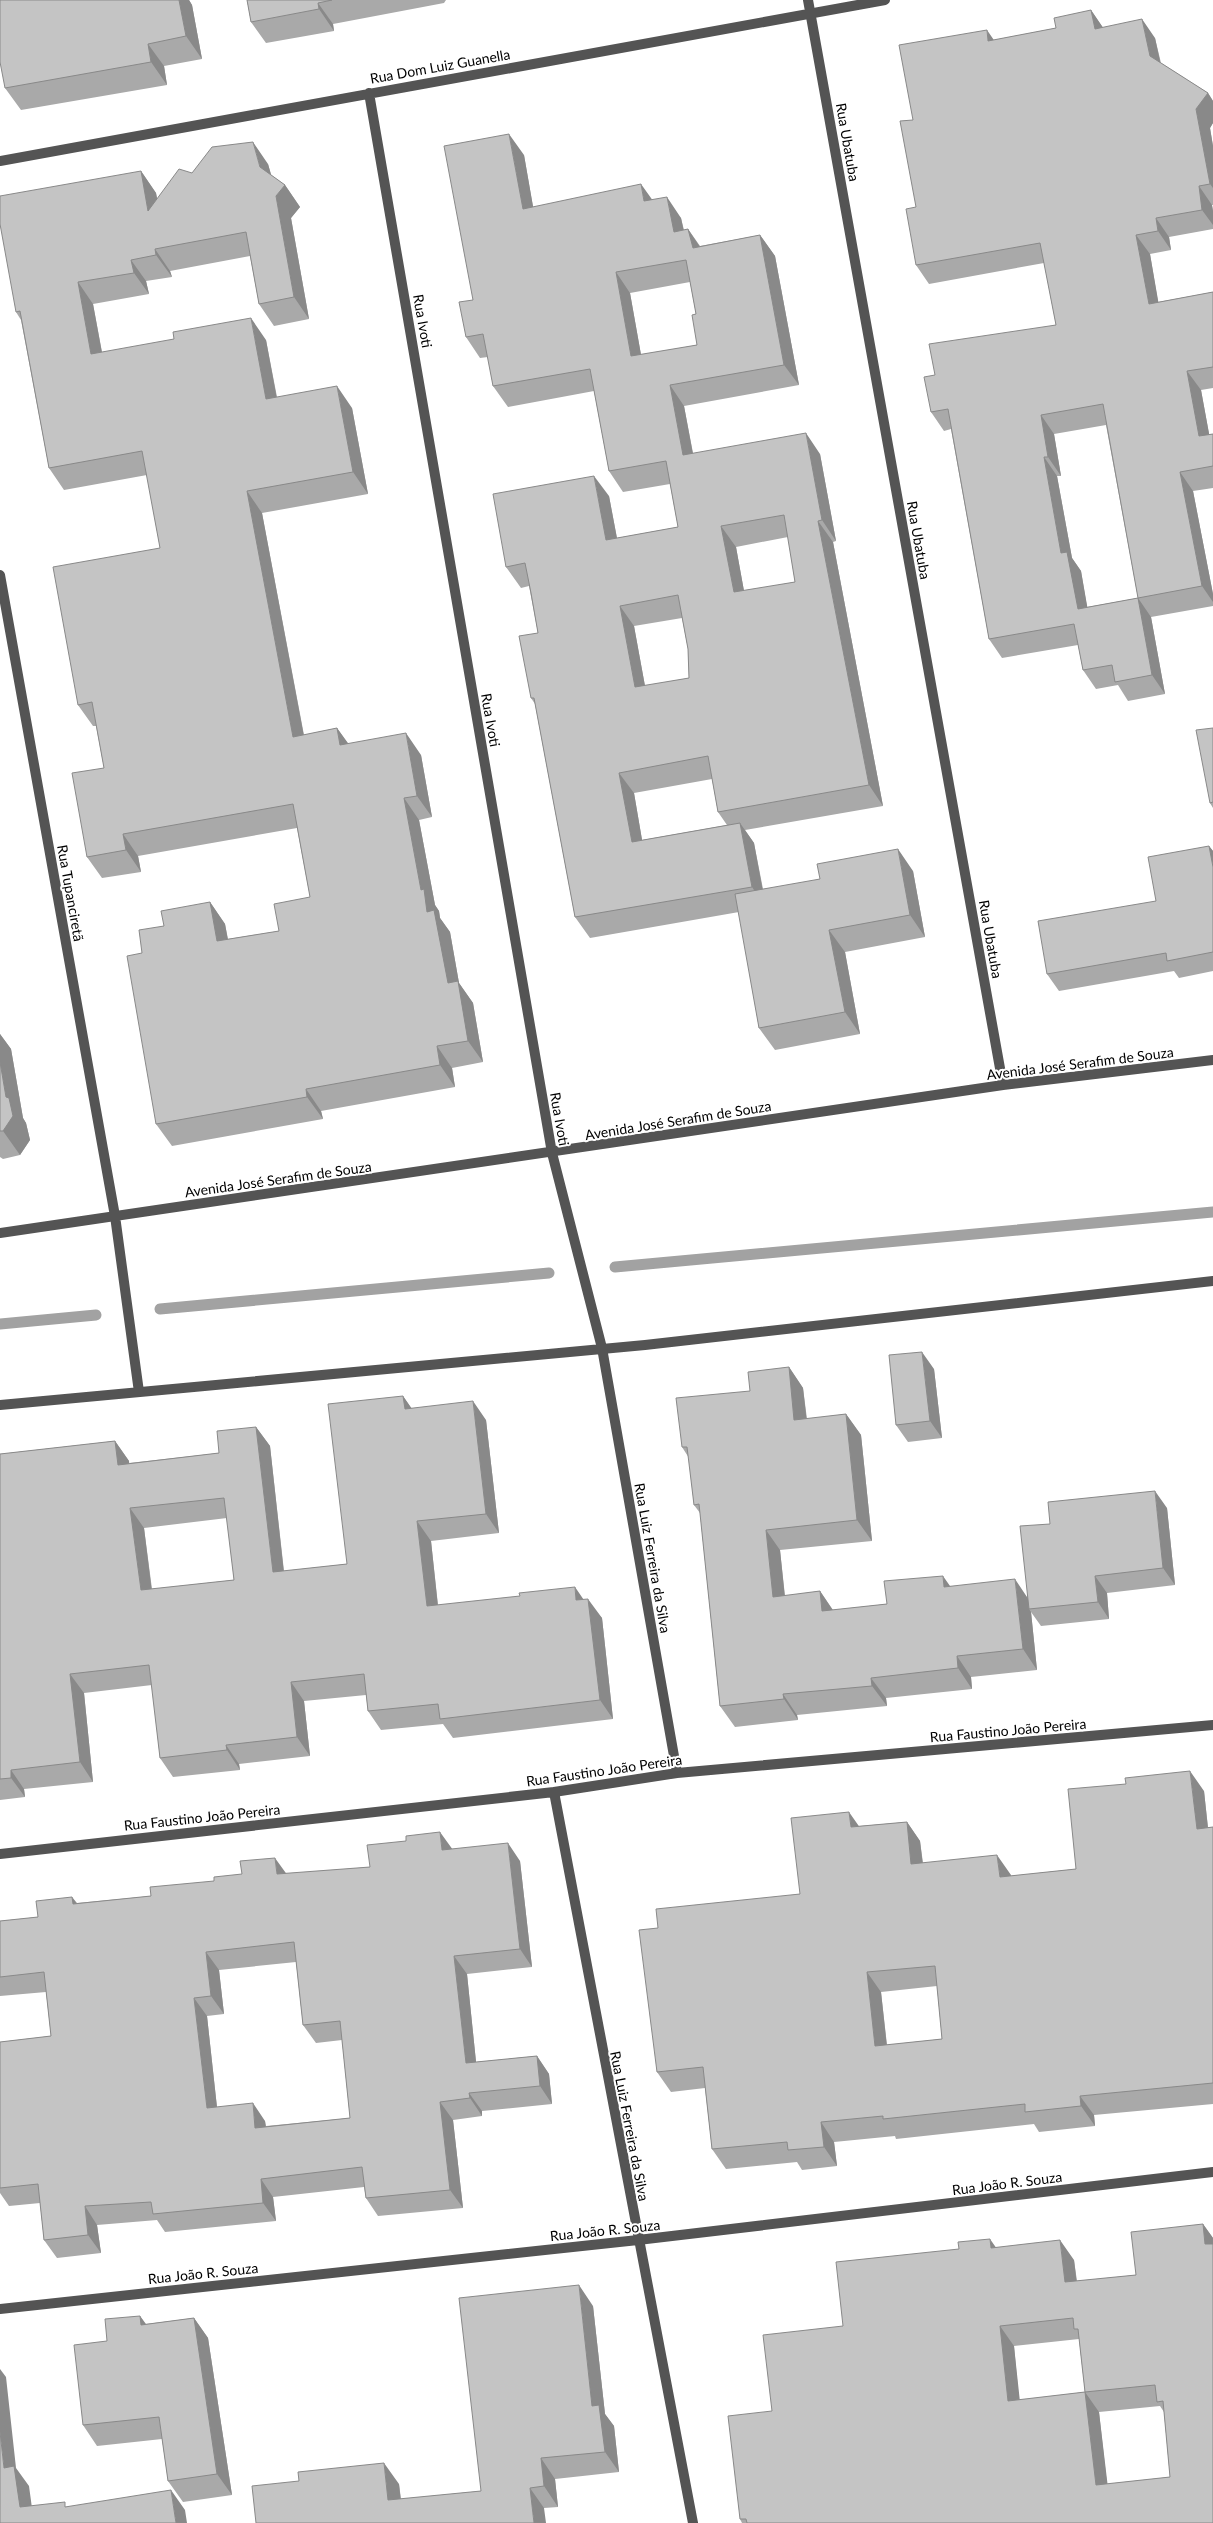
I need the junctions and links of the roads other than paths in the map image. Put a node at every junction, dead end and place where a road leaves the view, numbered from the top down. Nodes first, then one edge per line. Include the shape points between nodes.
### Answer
1 (808, 0) edge
2 (885, 0) edge
3 (811, 13) junction
4 (370, 93) junction
5 (0, 161) edge
6 (0, 575) edge
7 (1213, 1060) edge
8 (1003, 1085) junction
9 (552, 1153) junction
10 (115, 1216) junction
11 (0, 1233) edge
12 (1213, 1281) edge
13 (602, 1348) junction
14 (139, 1392) junction
15 (0, 1405) edge
16 (1213, 1725) edge
17 (677, 1773) junction
18 (554, 1792) junction
19 (0, 1854) edge
20 (1213, 2172) edge
21 (638, 2240) junction
22 (0, 2309) edge
23 (693, 2523) edge

1 - 3 street, Rua Ubatuba
2 - 3 street, Rua Dom Luiz Guanella
3 - 4 street, Rua Dom Luiz Guanella
3 - 8 street, Rua Ubatuba
4 - 5 street, Rua Dom Luiz Guanella
4 - 9 street, Rua Ivoti
6 - 10 street, Rua Tupanciretã
7 - 8 street, Avenida José Serafim de Souza
8 - 9 street, Avenida José Serafim de Souza
9 - 10 street, Avenida José Serafim de Souza
9 - 13 street, Rua Ivoti
10 - 11 street, Avenida José Serafim de Souza
10 - 14 street, Rua Tupanciretã
12 - 13 street
13 - 14 street
13 - 17 street, Rua Luiz Ferreira da Silva
14 - 15 street
16 - 17 street, Rua Faustino João Pereira
17 - 18 street, Rua Faustino João Pereira
18 - 19 street, Rua Faustino João Pereira
18 - 21 street, Rua Luiz Ferreira da Silva
20 - 21 street, Rua João R. Souza
21 - 22 street, Rua João R. Souza
21 - 23 street, Rua Luiz Ferreira da Silva

